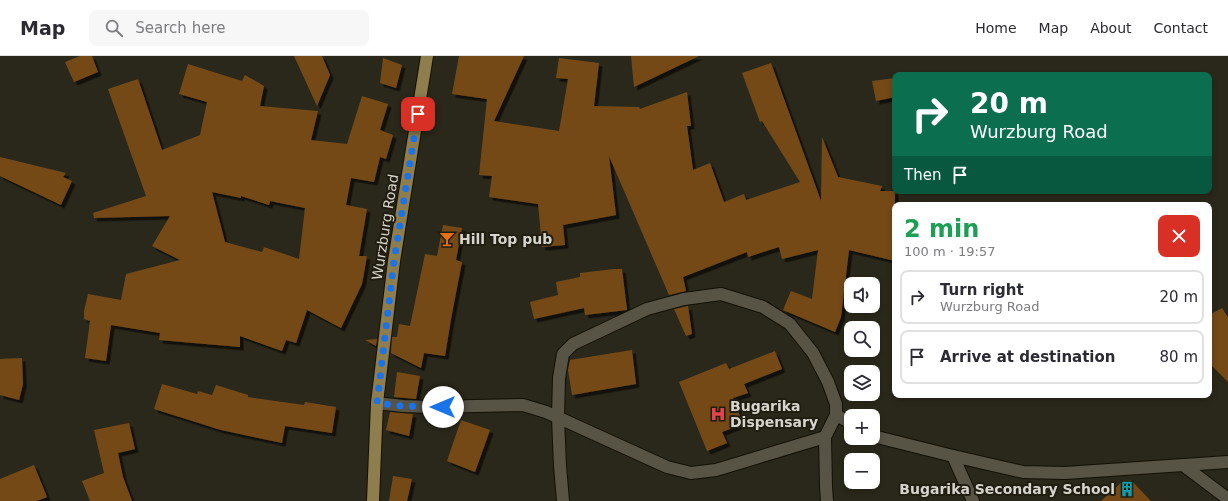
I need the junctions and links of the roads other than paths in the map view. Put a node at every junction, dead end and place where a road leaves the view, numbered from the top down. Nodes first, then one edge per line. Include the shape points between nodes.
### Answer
1 (427, 56) edge
2 (377, 403) junction
3 (836, 415) junction
4 (558, 417) junction
5 (844, 419) edge
6 (825, 437) junction
7 (880, 438) edge
8 (953, 456) junction
9 (1228, 462) edge
10 (1183, 465) junction
11 (1228, 499) edge
12 (373, 501) edge
13 (563, 501) edge
14 (827, 501) edge
15 (973, 501) edge

1 - 2 main road, Wurzburg Road via 394,261
2 - 4 street via 430,407 523,405
2 - 12 main road, Wurzburg Road
3 - 4 street via 836,404 828,382 813,354 790,324 763,307 721,294 684,299 647,309 573,344 563,354 559,378
3 - 5 street
3 - 6 street
4 - 6 street via 667,467 691,473 716,470
4 - 13 street
6 - 14 street
7 - 8 street
8 - 10 street via 1023,472 1064,473
8 - 15 street
9 - 10 street
10 - 11 street

